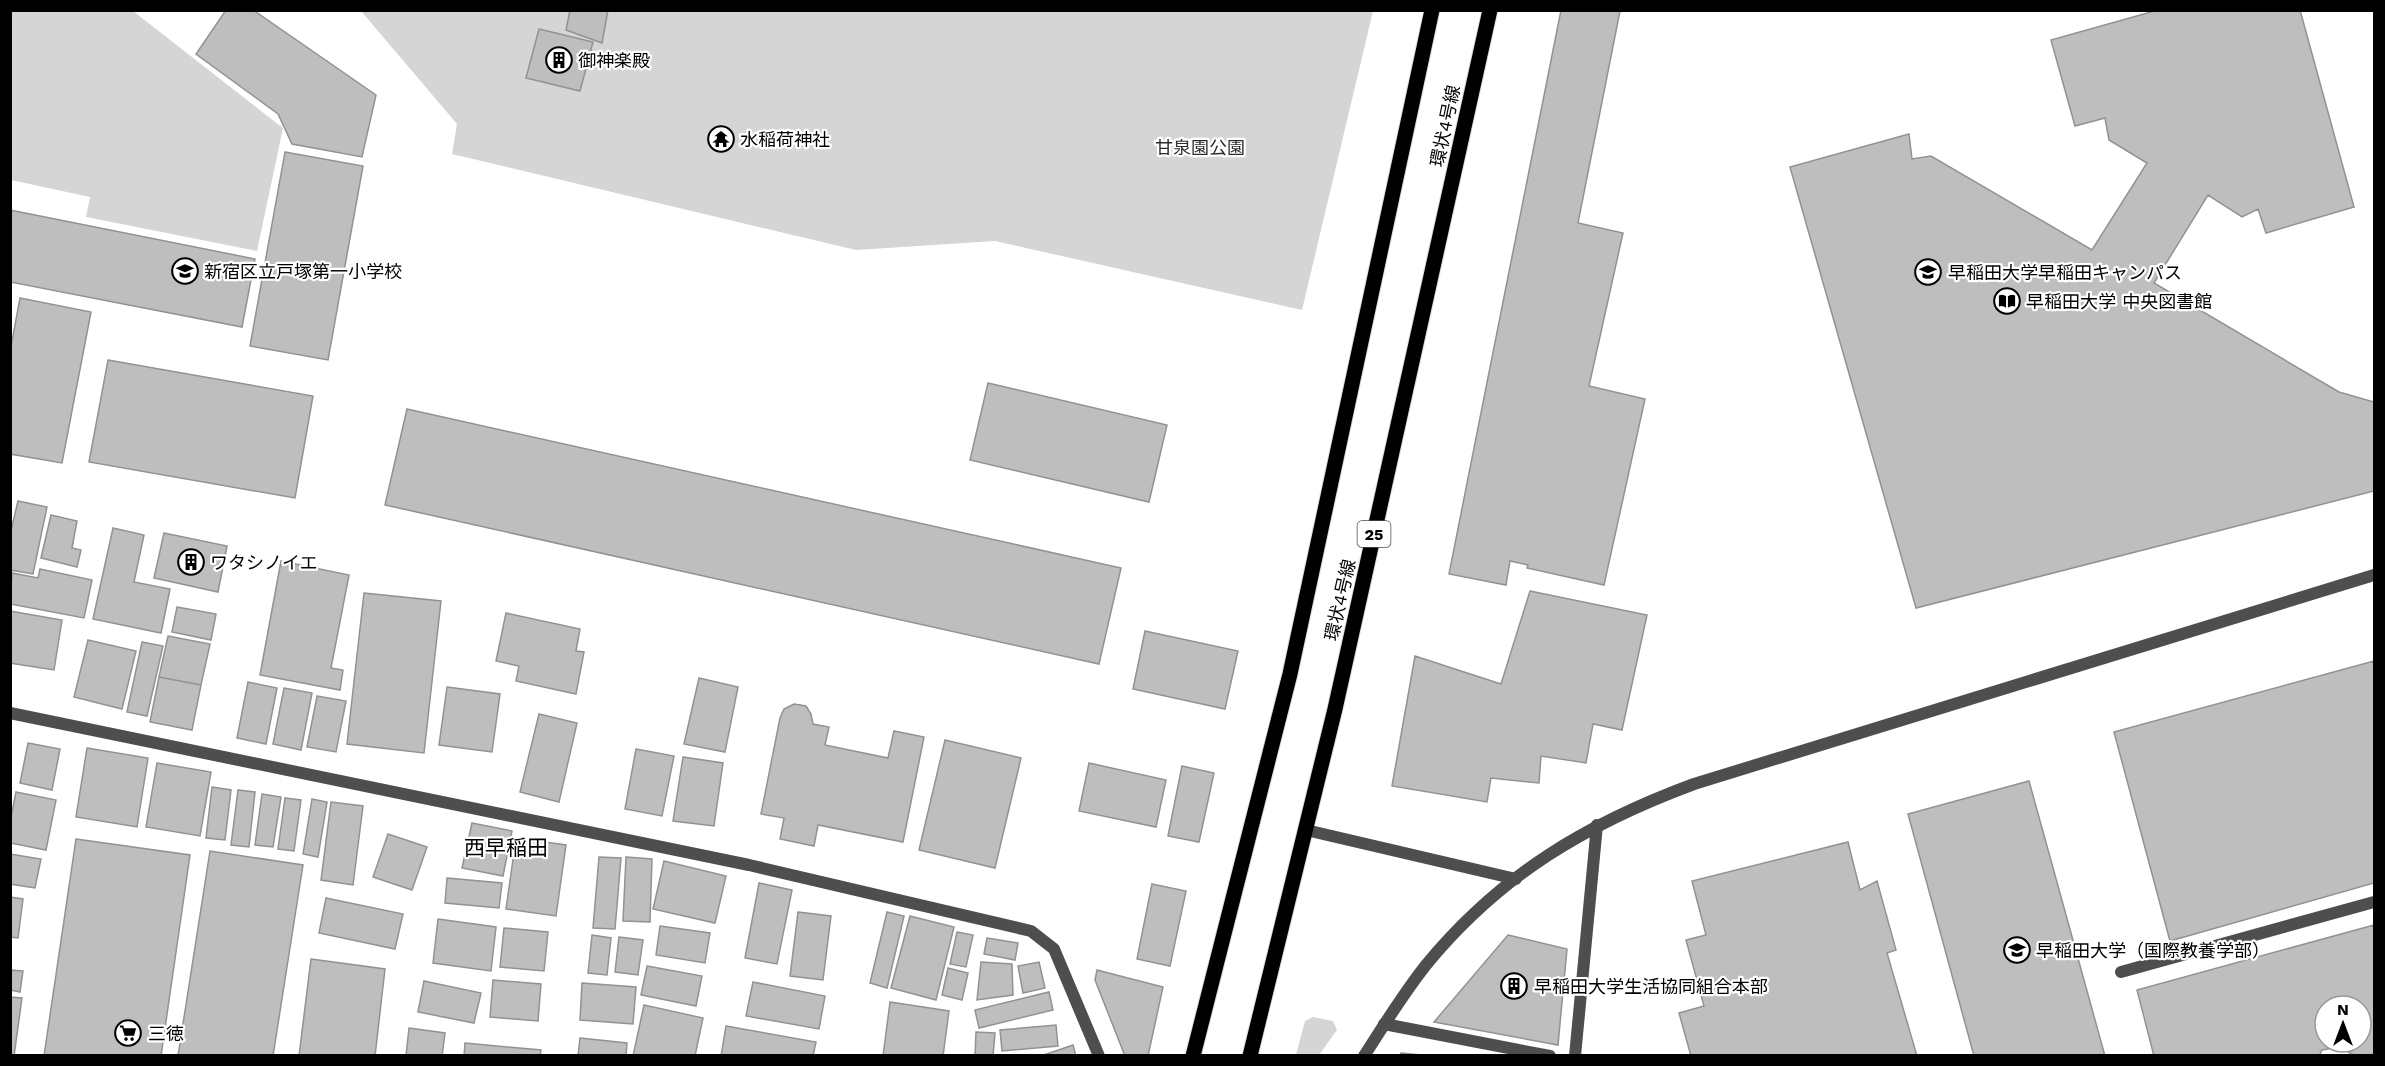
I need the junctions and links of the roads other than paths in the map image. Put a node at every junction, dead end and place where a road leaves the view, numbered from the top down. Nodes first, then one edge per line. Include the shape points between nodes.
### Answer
1 (1432, 10) edge
2 (1490, 10) edge
3 (2374, 575) edge
4 (10, 714) edge
5 (1597, 825) junction
6 (1306, 830) junction
7 (1516, 879) junction
8 (2374, 902) edge
9 (2121, 972) dead end
10 (1384, 1024) junction
11 (1099, 1056) edge
12 (1193, 1056) edge
13 (1250, 1056) edge
14 (1364, 1056) edge
15 (1550, 1056) edge
16 (1575, 1056) edge

1 - 12 main road, 環状4号線 via 1290,674
2 - 6 main road, 環状4号線 / 25
3 - 5 street via 1694,784
4 - 11 street via 749,865 1031,931 1054,949
5 - 7 street
5 - 16 street
6 - 7 street
6 - 13 main road, 環状4号線 / 25
7 - 10 street via 1454,934 1412,983
8 - 9 street
10 - 14 street
10 - 15 street

